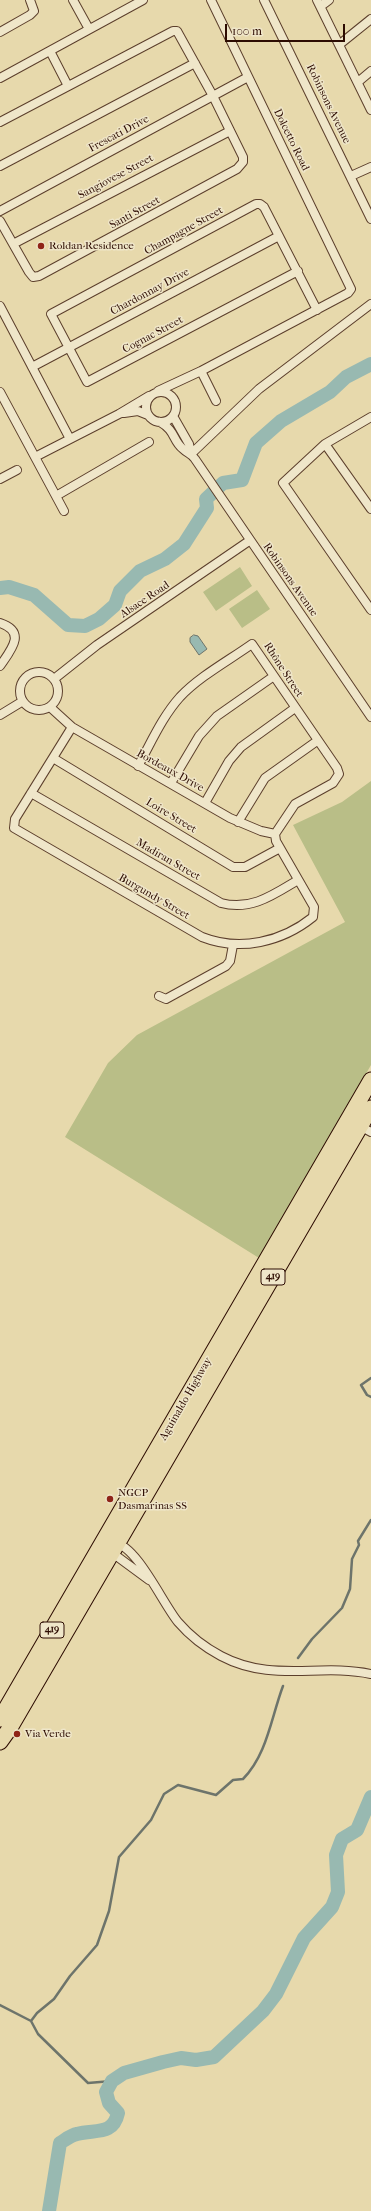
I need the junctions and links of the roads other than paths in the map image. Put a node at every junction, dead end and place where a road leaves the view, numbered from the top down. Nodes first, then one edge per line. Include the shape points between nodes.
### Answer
1 (30, 0) edge
2 (74, 0) edge
3 (143, 0) edge
4 (211, 0) edge
5 (264, 0) edge
6 (329, 0) edge
7 (319, 3) edge
8 (371, 19) edge
9 (89, 29) junction
10 (0, 32) edge
11 (340, 44) junction
12 (50, 51) junction
13 (195, 63) junction
14 (371, 71) edge
15 (248, 77) junction
16 (0, 78) edge
17 (358, 82) junction
18 (68, 86) junction
19 (213, 96) junction
20 (371, 110) edge
21 (0, 122) edge
22 (230, 131) junction
23 (0, 166) edge
24 (371, 167) edge
25 (351, 176) junction
26 (0, 211) edge
27 (371, 219) edge
28 (0, 221) edge
29 (279, 236) junction
30 (13, 244) junction
31 (298, 271) junction
32 (371, 300) edge
33 (368, 305) edge
34 (0, 306) edge
35 (317, 310) junction
36 (51, 314) joint
37 (69, 348) junction
38 (32, 367) junction
39 (201, 371) junction
40 (184, 379) junction
41 (158, 391) junction
42 (0, 392) edge
43 (149, 396) junction
44 (172, 396) junction
45 (216, 401) dead end
46 (119, 414) junction
47 (148, 415) junction
48 (173, 416) junction
49 (371, 417) edge
50 (160, 422) junction
51 (70, 439) junction
52 (148, 442) dead end
53 (325, 444) junction
54 (35, 456) junction
55 (193, 457) junction
56 (17, 470) dead end
57 (0, 479) edge
58 (56, 496) junction
59 (371, 509) edge
60 (64, 511) dead end
61 (249, 541) junction
62 (371, 610) edge
63 (0, 623) edge
64 (0, 666) edge
65 (274, 676) junction
66 (54, 679) junction
67 (23, 701) junction
68 (52, 705) junction
69 (295, 708) junction
70 (0, 715) edge
71 (371, 717) edge
72 (72, 727) junction
73 (317, 741) junction
74 (53, 758) junction
75 (138, 766) junction
76 (171, 783) junction
77 (31, 793) junction
78 (205, 803) junction
79 (238, 822) junction
80 (275, 834) junction
81 (280, 848) junction
82 (298, 880) junction
83 (233, 945) junction
84 (159, 996) dead end
85 (371, 1080) edge
86 (371, 1108) edge
87 (360, 1126) edge
88 (111, 1546) junction
89 (371, 1674) edge
90 (0, 1719) edge
91 (0, 1742) edge

1 - 10 street via 34,11 25,19
2 - 9 street
3 - 9 street
4 - 15 street, Dolcetto Road
5 - 25 street, Robinsons Avenue
6 - 7 street
7 - 11 street
8 - 11 street
9 - 12 street
11 - 17 street
12 - 16 street
12 - 18 street
13 - 18 street via 177,31 173,31
13 - 19 street
13 - 23 street
14 - 17 street
15 - 19 street, Frescati Drive
15 - 35 street, Dolcetto Road via 351,289
17 - 20 street
18 - 21 street
19 - 22 street
19 - 26 street, Frescati Drive
22 - 30 street, Sangiovese Street
22 - 30 street, Santi Street via 243,157 243,162 237,169 39,276 33,277
24 - 25 street
25 - 27 street, Robinsons Avenue
28 - 30 street
29 - 31 street
29 - 36 street, Champagne Street via 264,207 256,204
29 - 37 street, Chardonnay Drive
31 - 35 street
31 - 37 street, Cognac Street via 87,382
32 - 33 street
33 - 55 street via 259,389
34 - 38 street
35 - 39 street
36 - 37 street, Cognac Street
37 - 38 street, Chardonnay Drive
38 - 51 street
39 - 40 street
39 - 45 street
40 - 41 street
40 - 44 street
41 - 43 street
41 - 44 street
42 - 54 street
43 - 46 street
43 - 47 street via 146,406
44 - 48 street via 176,406
46 - 47 street via 138,412
46 - 51 street
47 - 50 street
48 - 50 street
48 - 55 street, Robinsons Avenue via 189,444
49 - 53 street
50 - 55 street, Robinsons Avenue via 170,427 182,449
51 - 54 street
52 - 58 street
53 - 59 street
53 - 62 street via 284,483
54 - 58 street
55 - 61 street, Robinsons Avenue
56 - 57 street
58 - 60 street
61 - 66 street, Alsace Road via 96,645
61 - 71 street, Robinsons Avenue
63 - 64 street via 11,627 14,632 12,646
65 - 69 street, Rhône Street
65 - 75 street, Rhône Street via 252,644 203,677 180,698
65 - 76 street via 217,716 199,736
66 - 67 street via 43,672 31,674 20,689
66 - 68 street via 58,691
67 - 68 street via 32,709 44,710
67 - 70 street
68 - 72 street, Bordeaux Drive
69 - 73 street, Rhône Street
69 - 78 street via 240,747 229,760
72 - 74 street, Burgundy Street
72 - 75 street, Bordeaux Drive
73 - 79 street via 265,778
73 - 80 street, Rhône Street via 337,768 337,779 295,804
74 - 77 street, Burgundy Street
74 - 81 street, Loire Street via 234,867 245,867
75 - 76 street, Bordeaux Drive
76 - 78 street, Bordeaux Drive
77 - 82 street, Madiran Street via 221,904 253,905
77 - 83 street, Burgundy Street via 13,823 14,828 202,937
78 - 79 street, Bordeaux Drive
79 - 80 street, Bordeaux Drive
80 - 81 street, Burgundy Street
81 - 82 street, Burgundy Street
82 - 83 street, Burgundy Street via 314,907 313,917 275,938
83 - 84 street via 230,961 226,966 166,999
85 - 87 highway, Aguinaldo Highway / 419
86 - 87 highway, Aguinaldo Highway / 419
87 - 88 highway, Aguinaldo Highway / 419 via 302,1213
88 - 89 street via 142,1565 166,1606 191,1635 222,1656 263,1670 282,1672 340,1669
88 - 90 highway, Aguinaldo Highway / 419
88 - 91 highway, Aguinaldo Highway / 419

